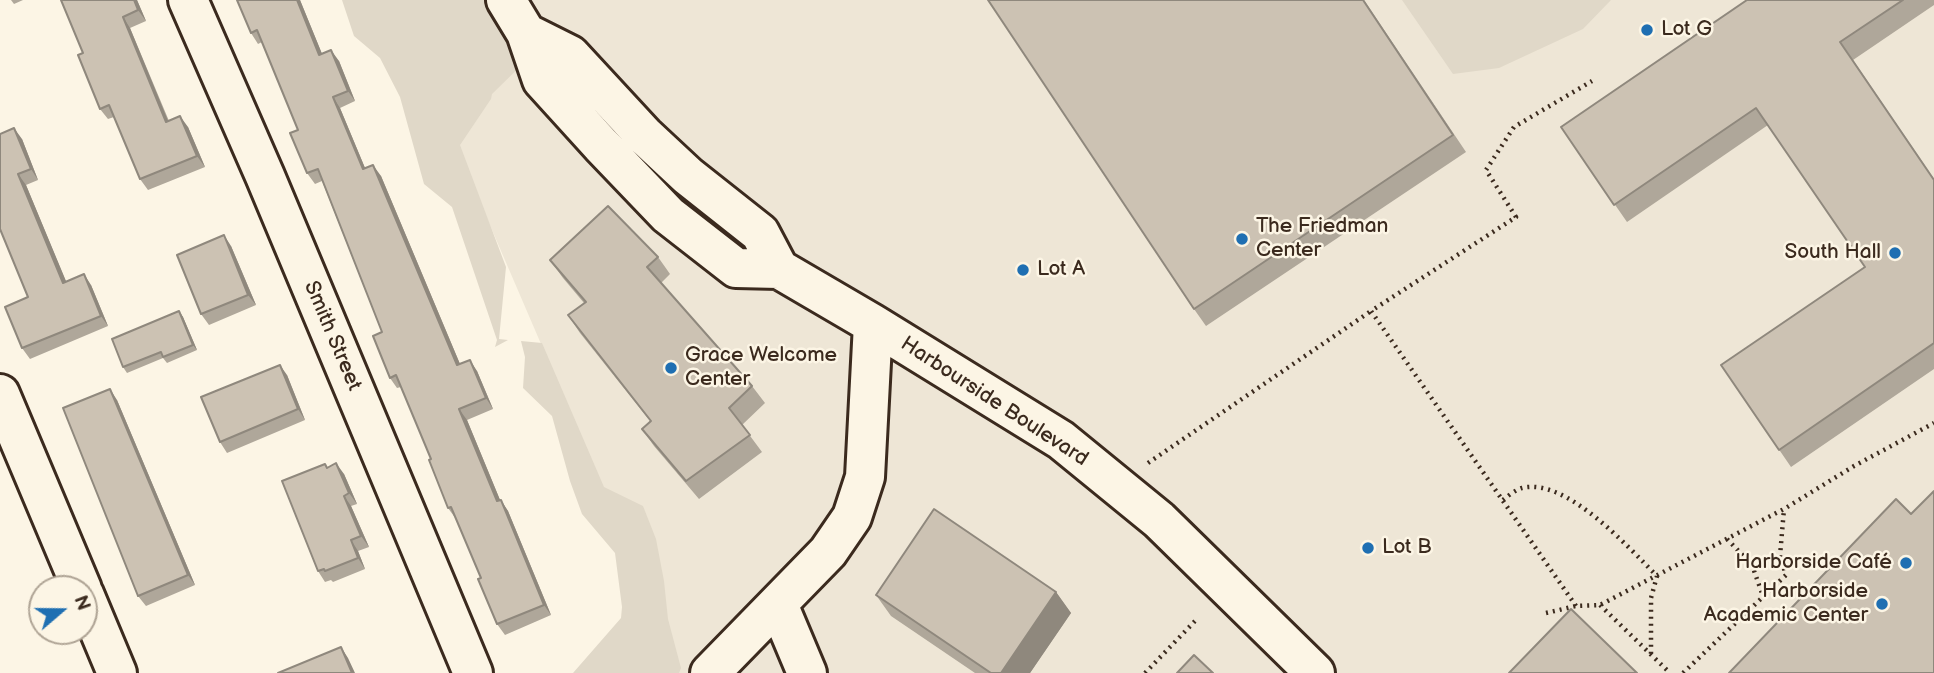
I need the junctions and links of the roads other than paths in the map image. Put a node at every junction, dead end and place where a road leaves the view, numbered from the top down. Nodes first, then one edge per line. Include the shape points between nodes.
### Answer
1 (188, 0) edge
2 (506, 0) edge
3 (873, 324) junction
4 (0, 394) edge
5 (76, 575) edge
6 (778, 604) junction
7 (98, 627) edge
8 (117, 673) edge
9 (473, 673) edge
10 (710, 673) edge
11 (807, 673) edge
12 (1315, 673) edge

1 - 9 street, Smith Street
2 - 3 street, Harbourside Boulevard via 526,33 542,80 668,215 736,268 779,269
3 - 6 street via 865,477 852,517 828,551
3 - 12 street, Harbourside Boulevard via 1061,440 1159,520
4 - 5 street
6 - 10 street
6 - 11 street
7 - 8 street

